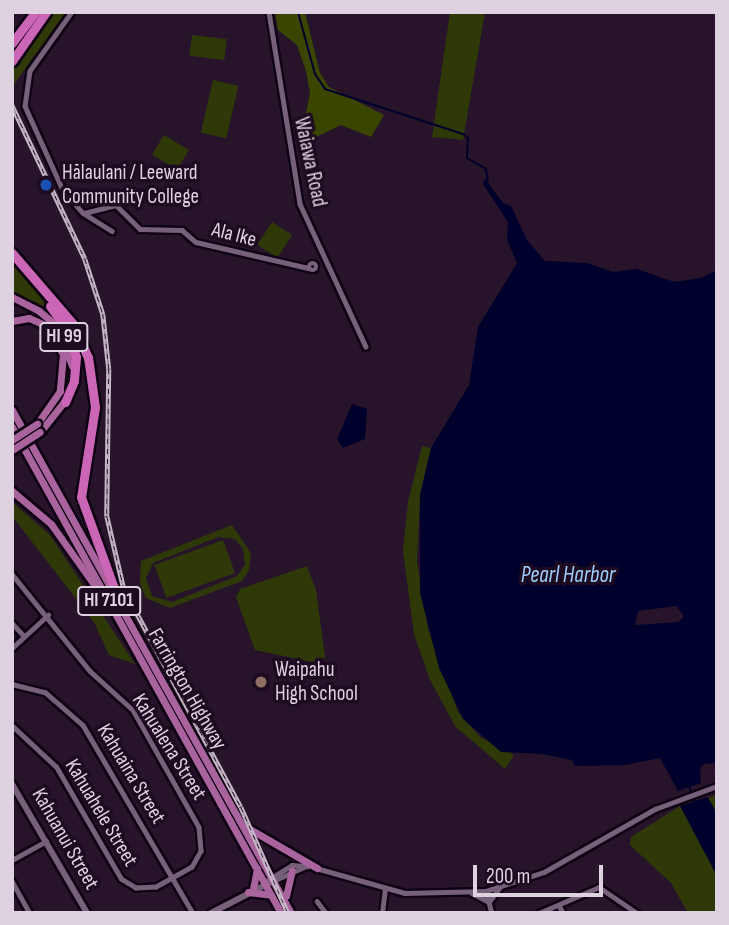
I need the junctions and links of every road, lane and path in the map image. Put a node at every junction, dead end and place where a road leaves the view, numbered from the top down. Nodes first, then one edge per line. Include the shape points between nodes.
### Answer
1 (35, 12) edge
2 (46, 12) edge
3 (72, 12) edge
4 (269, 12) edge
5 (12, 43) edge
6 (12, 61) edge
7 (83, 213) junction
8 (112, 231) dead end
9 (12, 253) edge
10 (309, 268) dead end
11 (12, 297) edge
12 (12, 321) edge
13 (366, 347) dead end
14 (65, 402) junction
15 (12, 404) edge
16 (12, 410) edge
17 (12, 427) edge
18 (38, 428) junction
19 (23, 430) junction
20 (12, 440) edge
21 (12, 450) edge
22 (12, 491) edge
23 (12, 574) edge
24 (122, 610) junction
25 (48, 615) junction
26 (12, 622) edge
27 (123, 632) junction
28 (23, 635) junction
29 (12, 648) edge
30 (12, 684) edge
31 (12, 726) edge
32 (12, 783) edge
33 (717, 786) edge
34 (244, 826) junction
35 (46, 841) junction
36 (12, 860) edge
37 (308, 866) junction
38 (257, 867) junction
39 (317, 868) junction
40 (292, 871) junction
41 (274, 878) junction
42 (173, 879) junction
43 (12, 881) edge
44 (265, 882) junction
45 (500, 888) junction
46 (250, 890) junction
47 (385, 890) junction
48 (486, 891) junction
49 (472, 893) junction
50 (274, 899) junction
51 (317, 901) dead end
52 (489, 902) junction
53 (559, 905) junction
54 (289, 910) edge
55 (30, 913) edge
56 (87, 913) edge
57 (193, 913) edge
58 (211, 913) edge
59 (281, 913) edge
60 (326, 913) edge
61 (382, 913) edge
62 (492, 913) edge
63 (539, 913) edge
64 (563, 913) edge
65 (637, 913) edge

1 - 5 highway
2 - 6 highway
3 - 7 street via 30,71 25,94 27,114 63,190
4 - 13 street, Waiawa Road via 300,204
7 - 8 street
7 - 10 street, Ala Ike via 116,205 140,229 181,230 196,242
9 - 14 highway via 72,341 76,369
9 - 24 highway via 73,324 88,357 95,407 81,497
11 - 14 main road, HI 99 via 47,315 65,340 72,374
12 - 18 main road via 29,318 46,325 63,354 60,391
14 - 18 main road
15 - 19 main road
16 - 19 main road, Farrington Highway / HI 7101
17 - 27 main road, Farrington Highway / HI 7101
18 - 20 main road, bridge
18 - 21 main road, bridge
19 - 24 main road, Farrington Highway / HI 7101
22 - 27 main road via 51,524
23 - 25 street, Kahualena Street
24 - 34 main road, Farrington Highway / HI 7101
25 - 28 street
25 - 42 street, Kahualena Street via 90,671 133,710 199,827 202,842 196,861
26 - 28 street
27 - 38 main road, Farrington Highway / HI 7101
28 - 29 street
30 - 42 street, Kahuaina Street via 45,692 83,725
31 - 42 street, Kahuahele Street via 51,760 121,879 142,889
32 - 35 street, Kahuanui Street
33 - 45 street via 677,799 563,863
34 - 39 main road
34 - 41 main road, Farrington Highway / HI 7101
35 - 36 street
35 - 56 street, Kahuanui Street
37 - 39 street
37 - 40 street
37 - 41 street via 295,864
38 - 44 main road, Farrington Highway / HI 7101
38 - 46 main road
39 - 47 street
40 - 41 street
40 - 54 main road via 285,885
41 - 44 street
41 - 54 main road, Farrington Highway / HI 7101
42 - 57 street, Kahuaina Street
43 - 55 street
44 - 46 street
44 - 50 main road, Farrington Highway / HI 7101
45 - 48 street
45 - 52 street
46 - 50 main road
46 - 58 street
47 - 49 street via 422,895
47 - 61 street
48 - 49 street
48 - 52 street
49 - 52 street
50 - 59 main road, Farrington Highway / HI 7101
51 - 60 street
52 - 62 street
53 - 63 street
53 - 64 street
53 - 65 street via 599,887

